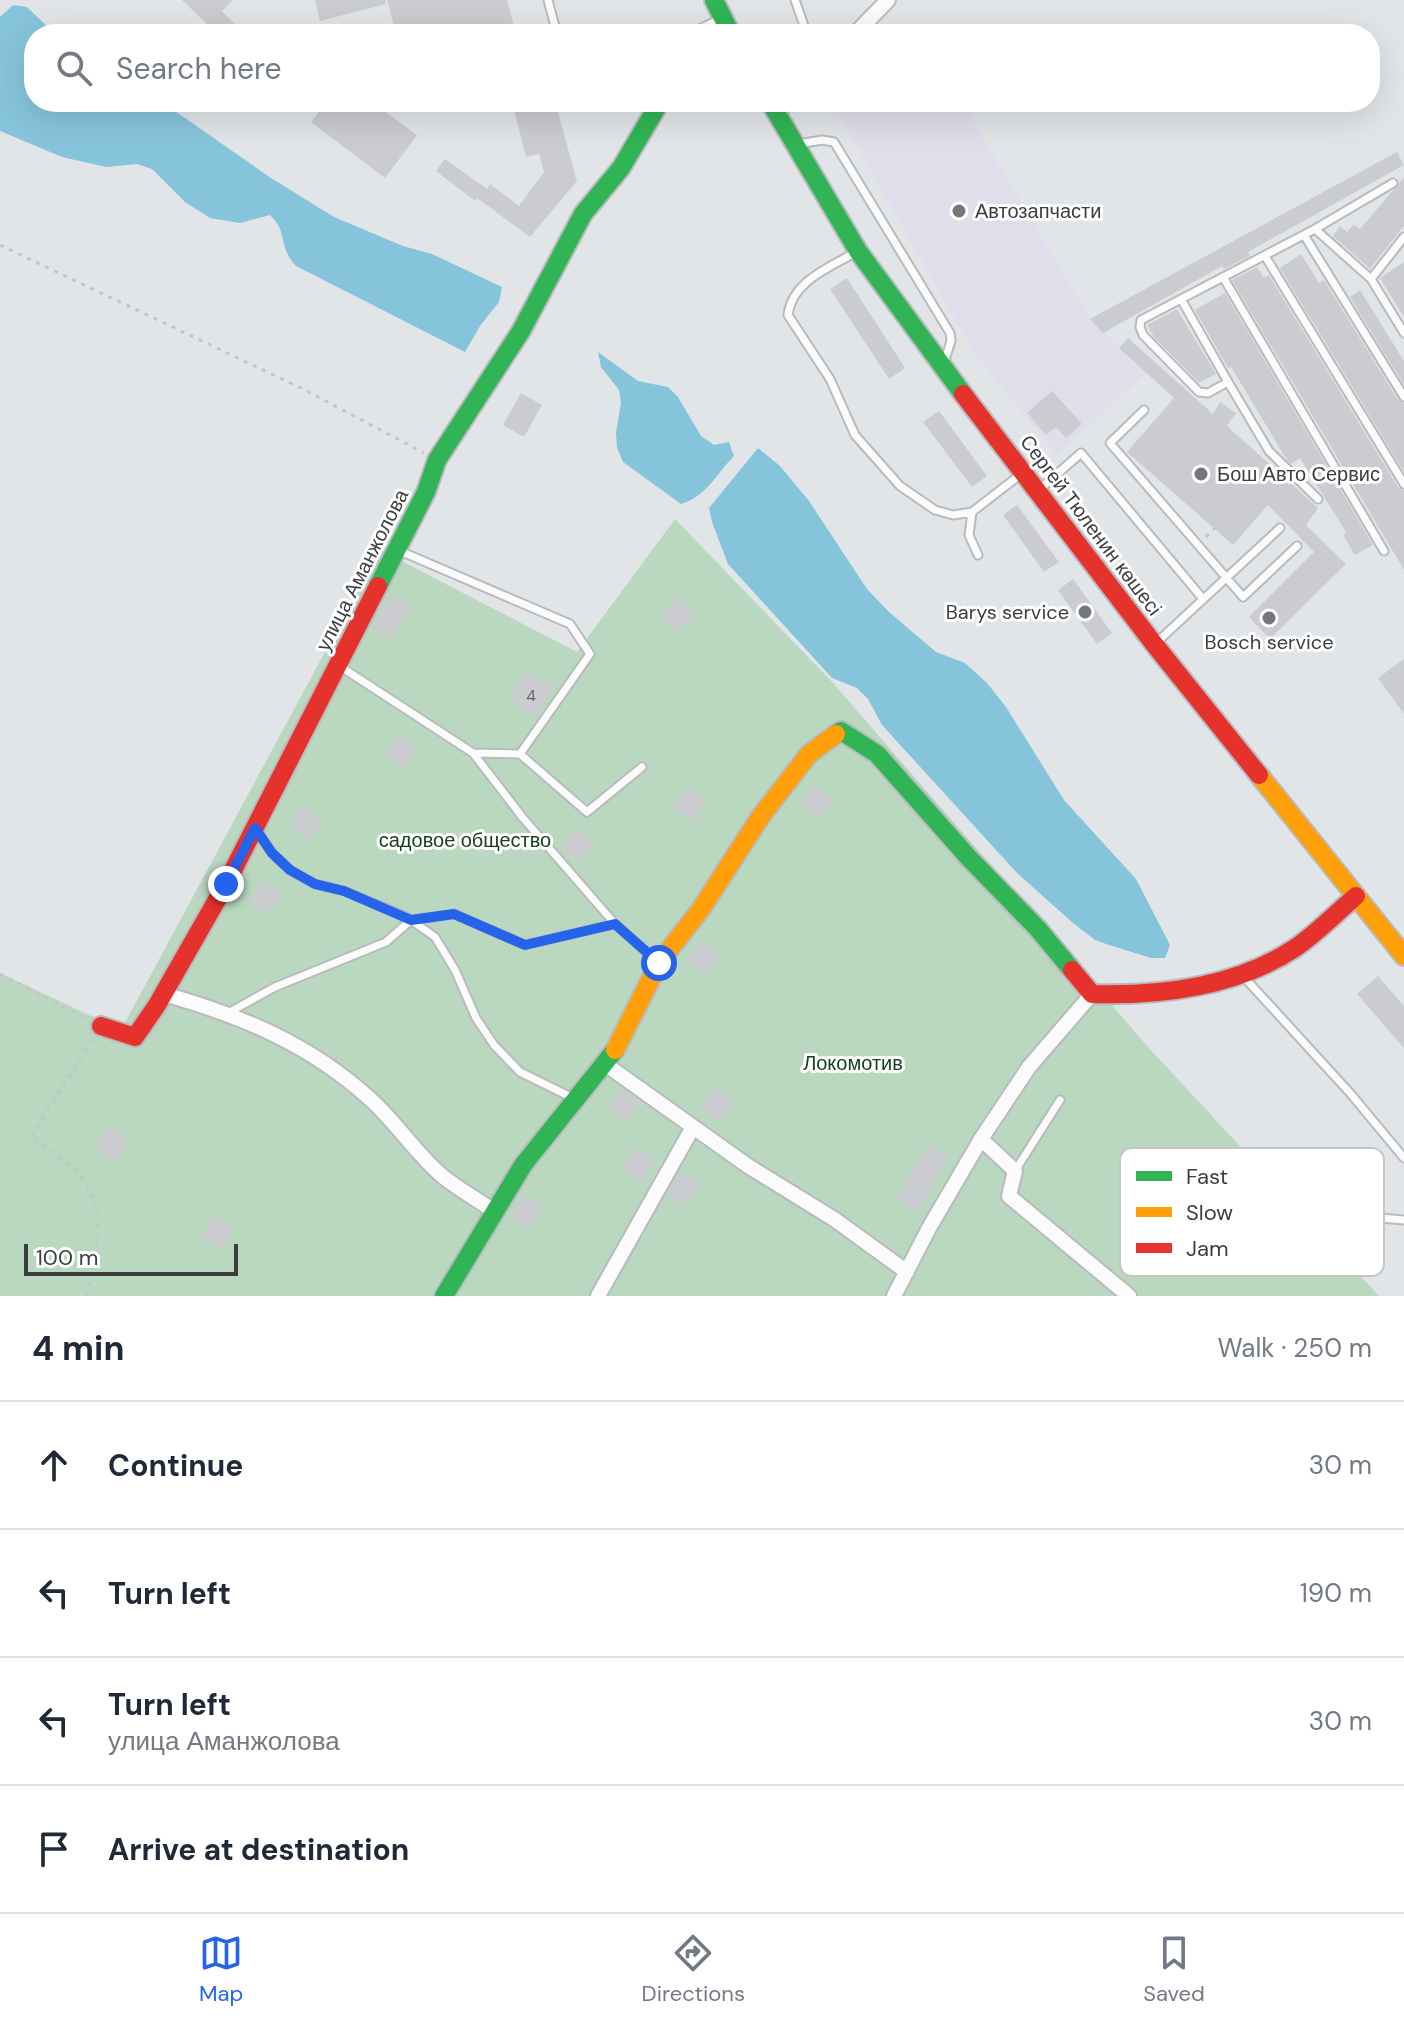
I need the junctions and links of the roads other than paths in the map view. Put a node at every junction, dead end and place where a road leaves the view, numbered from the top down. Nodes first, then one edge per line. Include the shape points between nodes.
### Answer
1 (548, 0) edge
2 (714, 0) edge
3 (795, 0) edge
4 (888, 0) edge
5 (554, 24) edge
6 (725, 24) edge
7 (803, 24) edge
8 (865, 24) edge
9 (654, 112) edge
10 (781, 112) edge
11 (796, 145) junction
12 (1393, 183) dead end
13 (1315, 229) junction
14 (1304, 235) junction
15 (1404, 238) edge
16 (858, 251) junction
17 (1265, 256) junction
18 (1223, 277) junction
19 (1371, 279) junction
20 (1181, 299) junction
21 (1404, 333) edge
22 (942, 367) junction
23 (1228, 382) junction
24 (1404, 397) edge
25 (1144, 410) dead end
26 (1022, 473) junction
27 (1404, 484) edge
28 (1037, 492) junction
29 (1318, 499) dead end
30 (972, 512) junction
31 (1280, 528) dead end
32 (1297, 546) dead end
33 (397, 549) junction
34 (1384, 551) dead end
35 (978, 555) dead end
36 (1226, 578) junction
37 (1203, 599) junction
38 (1154, 644) junction
39 (339, 666) junction
40 (473, 753) junction
41 (520, 754) junction
42 (642, 767) dead end
43 (255, 828) junction
44 (1356, 896) junction
45 (411, 920) junction
46 (615, 924) junction
47 (1404, 956) edge
48 (659, 963) junction
49 (1241, 974) junction
50 (164, 994) junction
51 (1092, 994) junction
52 (228, 1013) junction
53 (101, 1026) road end
54 (605, 1064) junction
55 (576, 1099) junction
56 (1060, 1100) dead end
57 (693, 1127) junction
58 (981, 1139) junction
59 (1404, 1158) edge
60 (1015, 1171) junction
61 (495, 1212) junction
62 (1384, 1218) edge
63 (1404, 1220) edge
64 (907, 1272) junction
65 (901, 1294) edge
66 (444, 1296) edge
67 (598, 1296) edge
68 (1129, 1296) edge

1 - 5 lane
2 - 6 street
3 - 7 lane
4 - 8 street
9 - 33 street, улица Аманжолова via 621,168 583,214 521,331 437,460
10 - 11 street, Сергей Тюленин көшесі
11 - 16 street, Сергей Тюленин көшесі
11 - 22 lane via 834,142 950,333
12 - 13 lane
13 - 14 lane
13 - 19 lane
14 - 17 lane
14 - 24 lane
15 - 19 lane
16 - 22 street, Сергей Тюленин көшесі
16 - 30 lane via 797,289 788,315 830,379 855,435 900,486 935,510 953,515
17 - 18 lane
17 - 27 lane
18 - 20 lane
18 - 34 lane
19 - 21 lane
20 - 23 lane
20 - 23 lane via 1141,320 1143,335 1199,392
22 - 26 street, Сергей Тюленин көшесі
23 - 29 lane via 1269,451
25 - 36 lane via 1110,443
26 - 28 street, Сергей Тюленин көшесі
26 - 30 lane
28 - 37 lane via 1081,453
28 - 38 street, Сергей Тюленин көшесі
30 - 35 lane via 969,535
31 - 36 lane
32 - 36 lane via 1243,597
33 - 39 street, улица Аманжолова
33 - 41 lane via 570,624 590,654
36 - 37 lane
37 - 38 lane
38 - 44 street, Сергей Тюленин көшесі
39 - 40 lane
39 - 43 street, улица Аманжолова
40 - 41 lane
40 - 46 lane
41 - 42 lane via 587,812
43 - 45 lane via 290,870
43 - 50 street, улица Аманжолова
44 - 47 street, Сергей Тюленин көшесі
44 - 49 street via 1294,949
45 - 46 lane via 454,914 525,945
45 - 52 lane via 386,942 275,987
45 - 55 lane via 435,937 494,1045 520,1072
46 - 48 lane
48 - 51 street via 809,754 841,731 877,754
48 - 54 street
49 - 51 street via 1127,996
49 - 59 lane
50 - 52 street
50 - 53 street, улица Аманжолова via 135,1037
51 - 58 street via 1029,1067
52 - 61 street via 314,1056 369,1098 440,1174
54 - 55 street
54 - 57 street
55 - 61 street via 523,1165
56 - 60 lane
57 - 64 street
57 - 67 street
58 - 60 street
58 - 64 street
60 - 68 street via 1009,1196
61 - 66 street
62 - 63 lane
64 - 65 street

